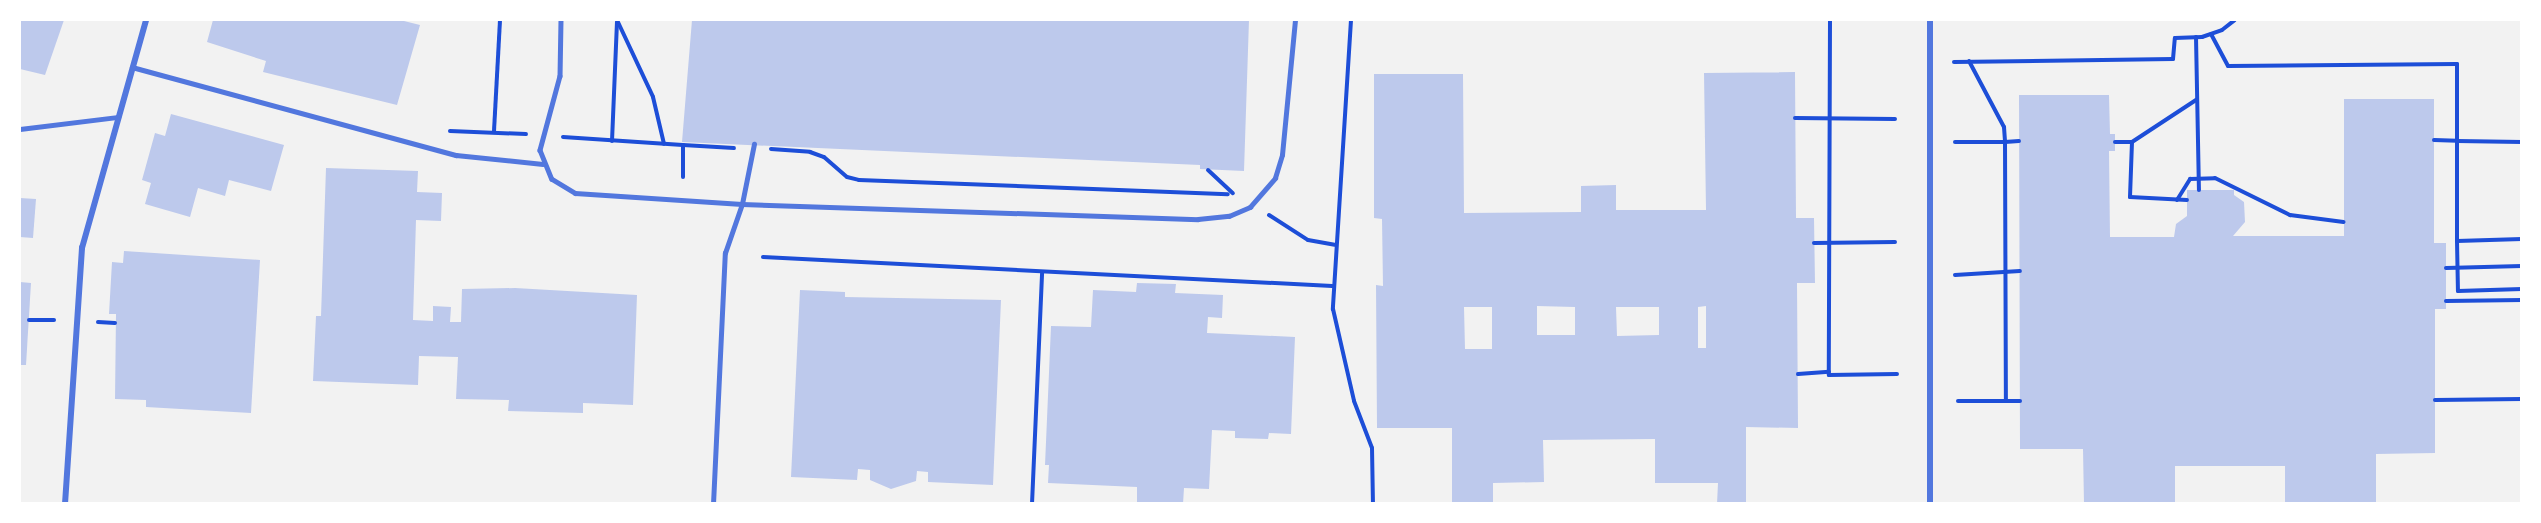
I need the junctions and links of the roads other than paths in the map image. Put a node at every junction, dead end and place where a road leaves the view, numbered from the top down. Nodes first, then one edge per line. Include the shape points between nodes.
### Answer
1 (146, 20) edge
2 (561, 20) edge
3 (1295, 20) edge
4 (1930, 20) edge
5 (132, 67) junction
6 (118, 117) junction
7 (20, 129) edge
8 (754, 146) road end
9 (543, 164) junction
10 (742, 204) junction
11 (65, 504) edge
12 (713, 504) edge
13 (1930, 504) edge

1 - 5 street
2 - 9 lane via 560,76 542,135
3 - 10 lane via 1282,155 1275,178 1252,204 1229,216 1198,219
4 - 13 street
5 - 6 street
5 - 9 lane via 456,155
6 - 7 lane
6 - 11 street via 82,248
8 - 10 lane
9 - 10 lane via 552,179 576,193
10 - 12 lane via 725,253

